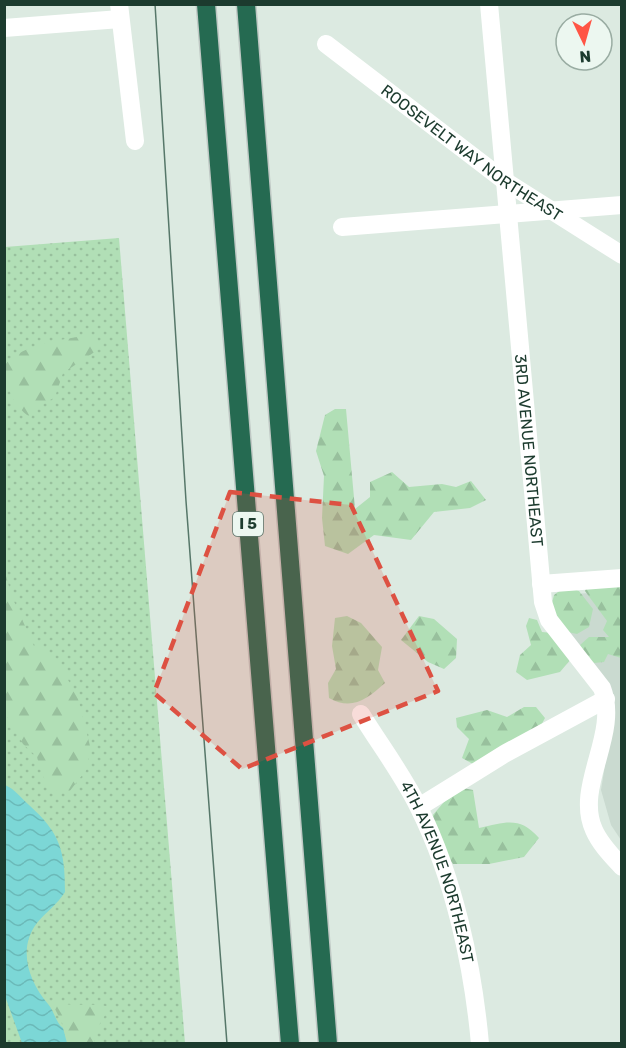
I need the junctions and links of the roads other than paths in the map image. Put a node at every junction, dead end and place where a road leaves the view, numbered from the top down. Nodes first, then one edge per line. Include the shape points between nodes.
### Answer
1 (206, 4) edge
2 (246, 4) edge
3 (489, 4) edge
4 (119, 12) edge
5 (4, 28) edge
6 (326, 44) dead end
7 (135, 141) dead end
8 (505, 181) junction
9 (621, 205) edge
10 (549, 211) junction
11 (509, 215) junction
12 (342, 226) dead end
13 (621, 255) edge
14 (621, 578) edge
15 (541, 584) junction
16 (606, 699) junction
17 (361, 714) dead end
18 (419, 807) junction
19 (621, 867) edge
20 (290, 1044) edge
21 (328, 1044) edge
22 (480, 1044) edge

1 - 20 highway, I 5
2 - 21 highway, I 5
3 - 8 street, 3RD AVENUE NORTHEAST
4 - 5 street
4 - 7 street
6 - 8 street, ROOSEVELT WAY NORTHEAST
8 - 10 street, ROOSEVELT WAY NORTHEAST
8 - 11 street, 3RD AVENUE NORTHEAST
9 - 10 street
10 - 11 street
10 - 13 street, ROOSEVELT WAY NORTHEAST
11 - 12 street
11 - 15 street, 3RD AVENUE NORTHEAST
14 - 15 street
15 - 16 street, 3RD AVENUE NORTHEAST via 549,620 602,688
16 - 18 street via 506,753
16 - 19 street via 608,715 590,797 590,818 594,832
17 - 18 street, 4TH AVENUE NORTHEAST
18 - 22 street, 4TH AVENUE NORTHEAST via 454,900

